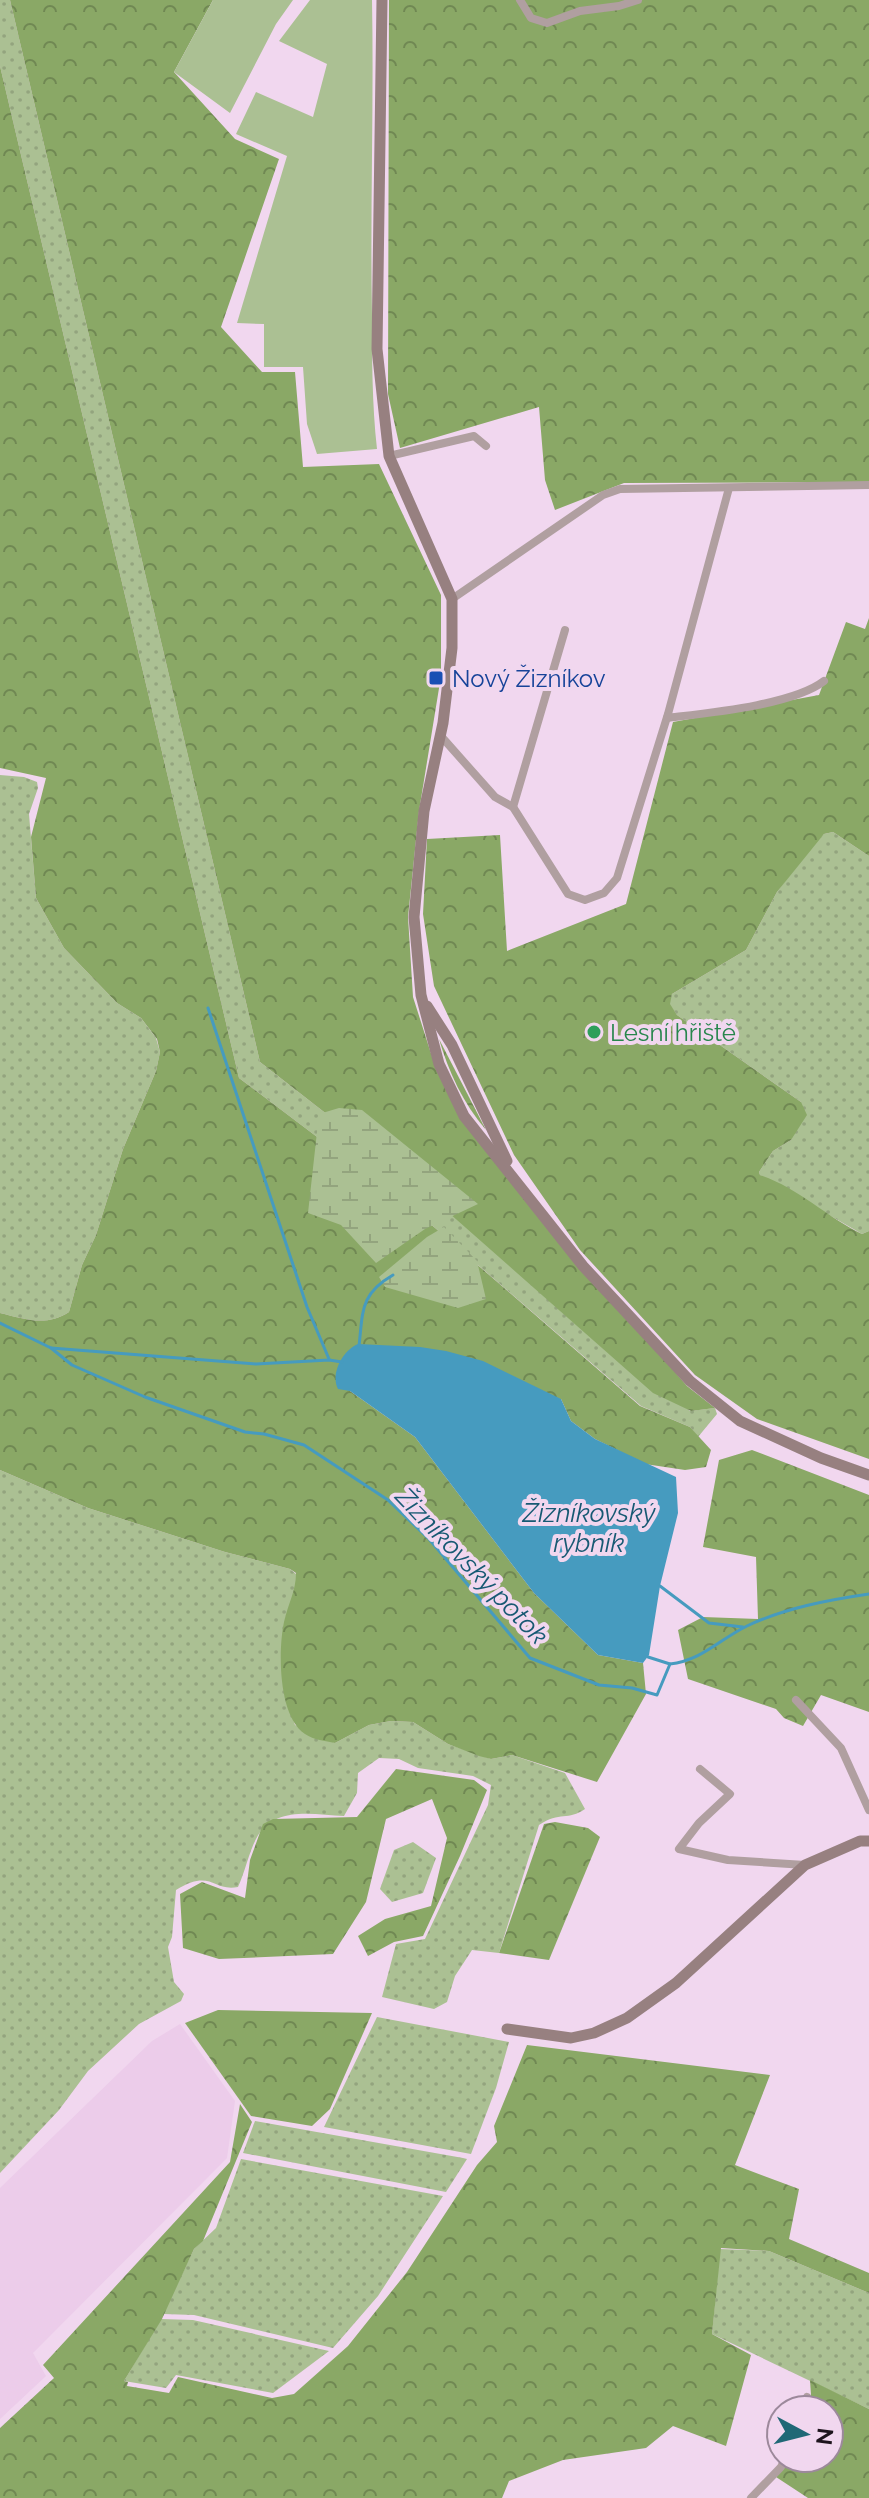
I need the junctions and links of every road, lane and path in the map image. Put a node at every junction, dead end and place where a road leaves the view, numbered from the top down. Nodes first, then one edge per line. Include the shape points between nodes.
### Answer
1 (382, 0) edge
2 (520, 0) edge
3 (638, 0) edge
4 (486, 446) dead end
5 (389, 456) junction
6 (869, 485) edge
7 (729, 488) junction
8 (452, 599) junction
9 (565, 630) dead end
10 (824, 681) dead end
11 (667, 718) junction
12 (440, 735) junction
13 (513, 807) junction
14 (421, 995) junction
15 (513, 1175) junction
16 (869, 1475) edge
17 (796, 1700) dead end
18 (700, 1769) dead end
19 (869, 1810) edge
20 (869, 1841) edge
21 (805, 1865) junction
22 (507, 2029) dead end
23 (774, 2474) edge
24 (751, 2498) edge

1 - 5 street via 377,349
2 - 3 street via 531,18 547,23
4 - 5 street via 474,436
5 - 8 street
6 - 7 street
7 - 8 street via 620,489 603,495
7 - 11 street
8 - 12 street via 452,648
9 - 13 street
10 - 11 street via 773,700
11 - 13 street via 617,878 604,893 585,900 568,894
12 - 13 street via 495,797
12 - 14 street via 424,811 414,917
14 - 15 street via 452,1045
14 - 15 street via 439,1064 464,1116
15 - 16 street via 583,1266 690,1381 740,1421
17 - 19 street via 841,1748
18 - 21 street via 730,1794 679,1849 728,1860
20 - 21 street
21 - 22 street via 676,1983 627,2018 571,2038
23 - 24 street

